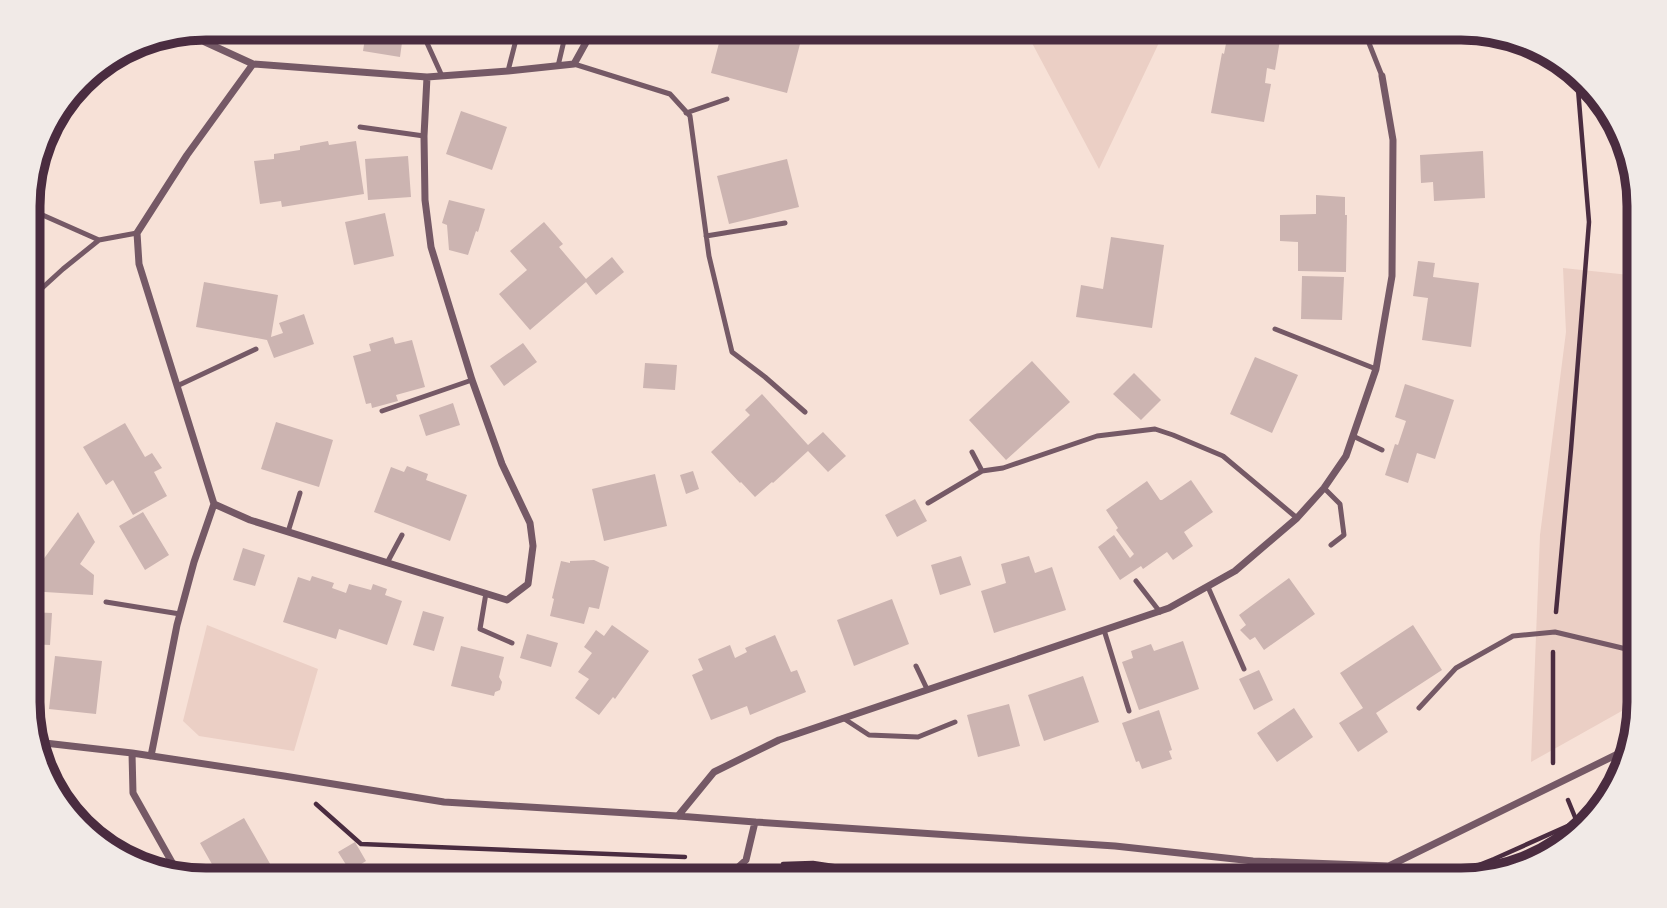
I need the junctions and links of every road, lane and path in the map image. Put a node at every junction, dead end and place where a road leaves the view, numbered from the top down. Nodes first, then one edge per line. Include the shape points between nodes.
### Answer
1 (203, 40) edge
2 (516, 40) edge
3 (564, 40) edge
4 (587, 40) edge
5 (1368, 40) edge
6 (428, 43) dead end
7 (253, 64) junction
8 (574, 64) junction
9 (558, 66) junction
10 (508, 71) junction
11 (427, 76) junction
12 (442, 76) junction
13 (1382, 76) joint
14 (1578, 89) edge
15 (727, 99) dead end
16 (686, 113) junction
17 (360, 127) dead end
18 (424, 136) junction
19 (41, 214) edge
20 (785, 223) dead end
21 (138, 233) junction
22 (706, 236) junction
23 (99, 240) junction
24 (41, 289) edge
25 (1275, 329) dead end
26 (256, 349) dead end
27 (1376, 369) junction
28 (472, 380) junction
29 (177, 386) junction
30 (382, 411) dead end
31 (805, 412) dead end
32 (1353, 436) junction
33 (1382, 450) dead end
34 (972, 452) dead end
35 (982, 471) junction
36 (1324, 488) junction
37 (300, 493) dead end
38 (928, 503) dead end
39 (214, 504) junction
40 (1297, 518) junction
41 (288, 532) junction
42 (402, 535) dead end
43 (1331, 545) dead end
44 (387, 563) junction
45 (1136, 581) dead end
46 (1208, 587) junction
47 (486, 593) junction
48 (106, 602) dead end
49 (1160, 612) junction
50 (180, 614) junction
51 (1104, 630) junction
52 (1555, 632) junction
53 (512, 643) dead end
54 (1627, 649) edge
55 (916, 666) dead end
56 (1244, 669) dead end
57 (927, 689) junction
58 (1419, 708) dead end
59 (1129, 711) dead end
60 (843, 718) junction
61 (955, 722) dead end
62 (46, 743) edge
63 (132, 753) junction
64 (1618, 753) edge
65 (151, 756) junction
66 (284, 776) junction
67 (1560, 781) junction
68 (678, 816) junction
69 (1576, 821) edge
70 (755, 822) junction
71 (1573, 824) edge
72 (685, 857) dead end
73 (173, 864) edge
74 (783, 864) dead end
75 (1389, 866) joint
76 (843, 867) edge
77 (1474, 867) edge
78 (738, 868) edge

1 - 7 street
2 - 10 lane
3 - 9 lane
4 - 8 street
5 - 13 lane
6 - 12 lane
7 - 11 street
7 - 21 street
8 - 9 street
8 - 16 lane via 670,94
9 - 10 street
10 - 12 street
11 - 12 street
11 - 18 street
13 - 27 street via 1393,140 1392,276
14 - 52 path via 1588,222
15 - 16 lane
16 - 22 lane
17 - 18 lane
18 - 28 street via 431,247
19 - 23 lane
20 - 22 lane
21 - 23 lane
21 - 29 street via 139,264
22 - 31 lane via 732,352
23 - 24 lane
25 - 27 lane
26 - 29 lane
27 - 32 street
28 - 30 lane
28 - 47 street via 502,464 530,523 533,547 528,584 507,600
29 - 39 street
32 - 33 lane
32 - 36 street via 1346,456
34 - 35 lane
35 - 38 lane
35 - 40 lane via 1097,436 1155,429 1223,456
36 - 40 street
36 - 43 lane via 1340,505 1345,535
37 - 41 lane
39 - 41 street
39 - 50 street
40 - 46 street via 1235,571
41 - 44 street
42 - 44 lane
44 - 47 street
45 - 49 lane
46 - 49 street
46 - 56 lane
47 - 53 lane via 480,629
48 - 50 lane
49 - 51 street
50 - 65 street
51 - 57 street
51 - 59 lane
52 - 54 lane
52 - 58 lane via 1513,636 1456,668
52 - 67 path via 1552,761
55 - 57 lane
57 - 60 street
60 - 61 lane via 869,736 918,737
60 - 68 street via 779,740 714,772
62 - 63 street
63 - 65 street
63 - 73 street via 133,793
64 - 67 street
65 - 66 street
66 - 68 street via 444,802
66 - 72 path via 361,844
67 - 69 path
67 - 75 street
68 - 70 street
70 - 75 street via 1115,846 1253,861
70 - 78 street via 746,860
71 - 77 path
74 - 76 path

